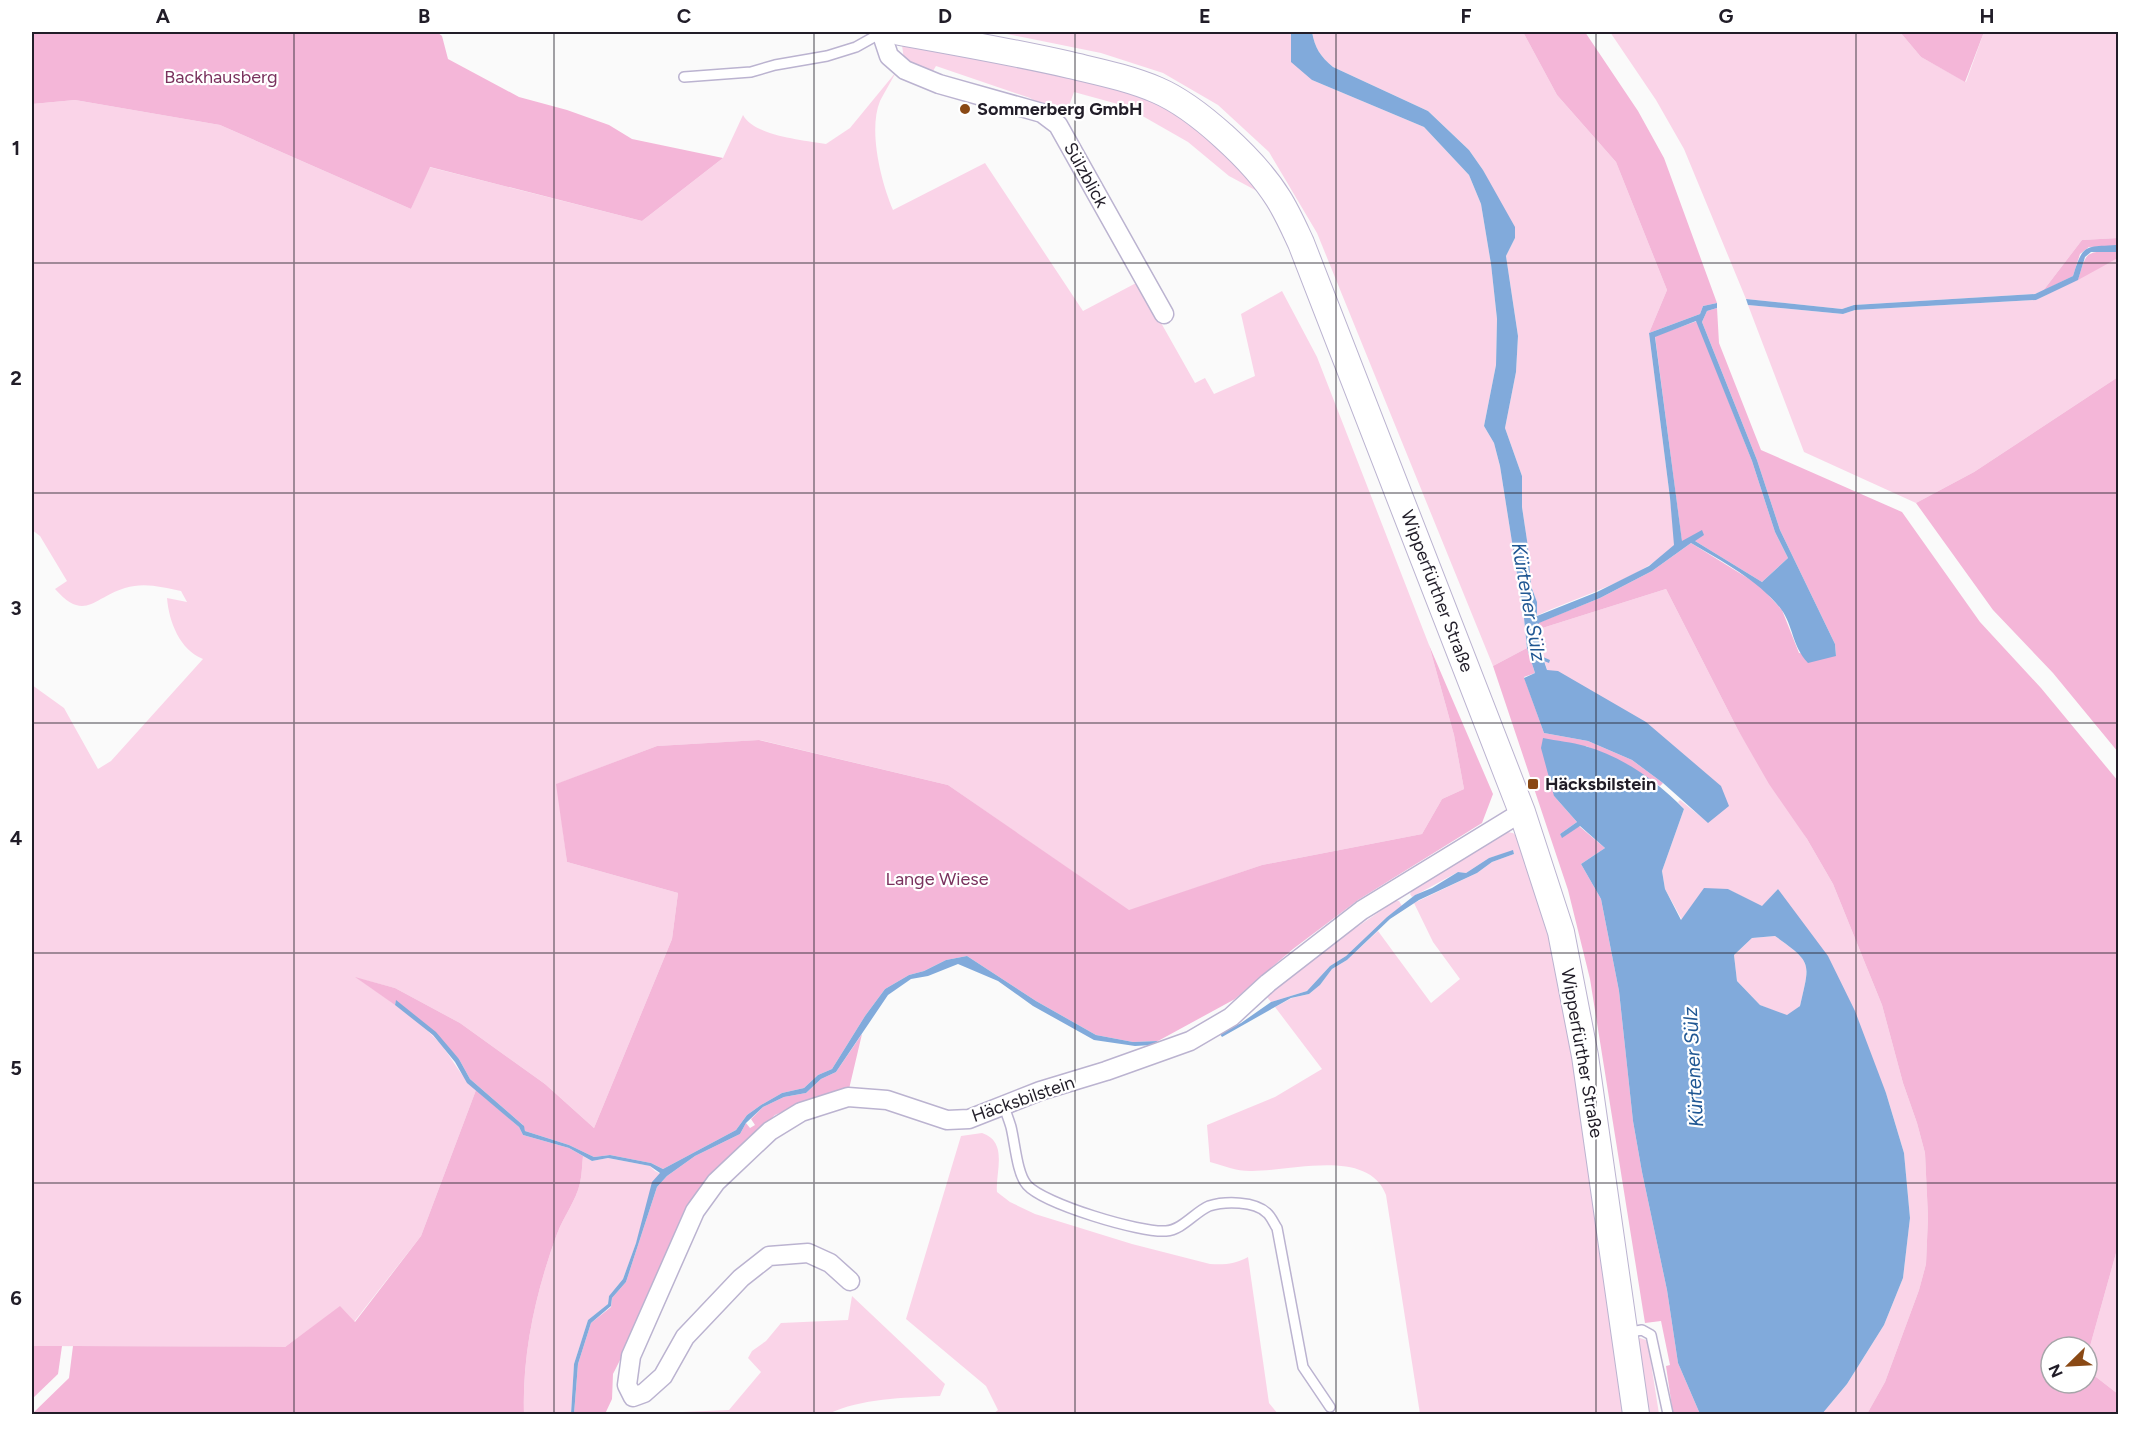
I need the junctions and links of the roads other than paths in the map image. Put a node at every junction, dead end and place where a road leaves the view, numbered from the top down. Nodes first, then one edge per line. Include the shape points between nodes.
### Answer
1 (887, 32) edge
2 (684, 77) dead end
3 (1164, 314) dead end
4 (1522, 812) junction
5 (1004, 1106) junction
6 (850, 1281) dead end
7 (1625, 1333) junction
8 (1330, 1407) dead end
9 (1636, 1414) edge
10 (1668, 1414) edge

1 - 2 lane via 828,56 751,72
1 - 3 street, Sülzblick via 889,56 905,70 939,84 1042,113 1058,125
1 - 4 main road, Wipperfürther Straße via 1046,60 1114,75 1158,90 1194,113 1253,166 1278,198 1301,243
4 - 5 street, Häcksbilstein via 1362,910 1231,1017 1190,1041
4 - 7 main road, Wipperfürther Straße via 1561,932 1585,1056
5 - 6 street, Häcksbilstein via 969,1119 947,1120 887,1100 848,1097 801,1112 770,1131 716,1182 695,1211 631,1356 627,1385 633,1397 644,1393 663,1376 685,1337 741,1278 769,1256 808,1253 830,1263
5 - 8 lane via 1020,1172 1027,1185 1070,1207 1144,1229 1168,1231 1209,1206 1251,1205 1267,1212 1277,1228 1303,1367
7 - 9 main road, Wipperfürther Straße
7 - 10 lane via 1642,1330 1652,1335

